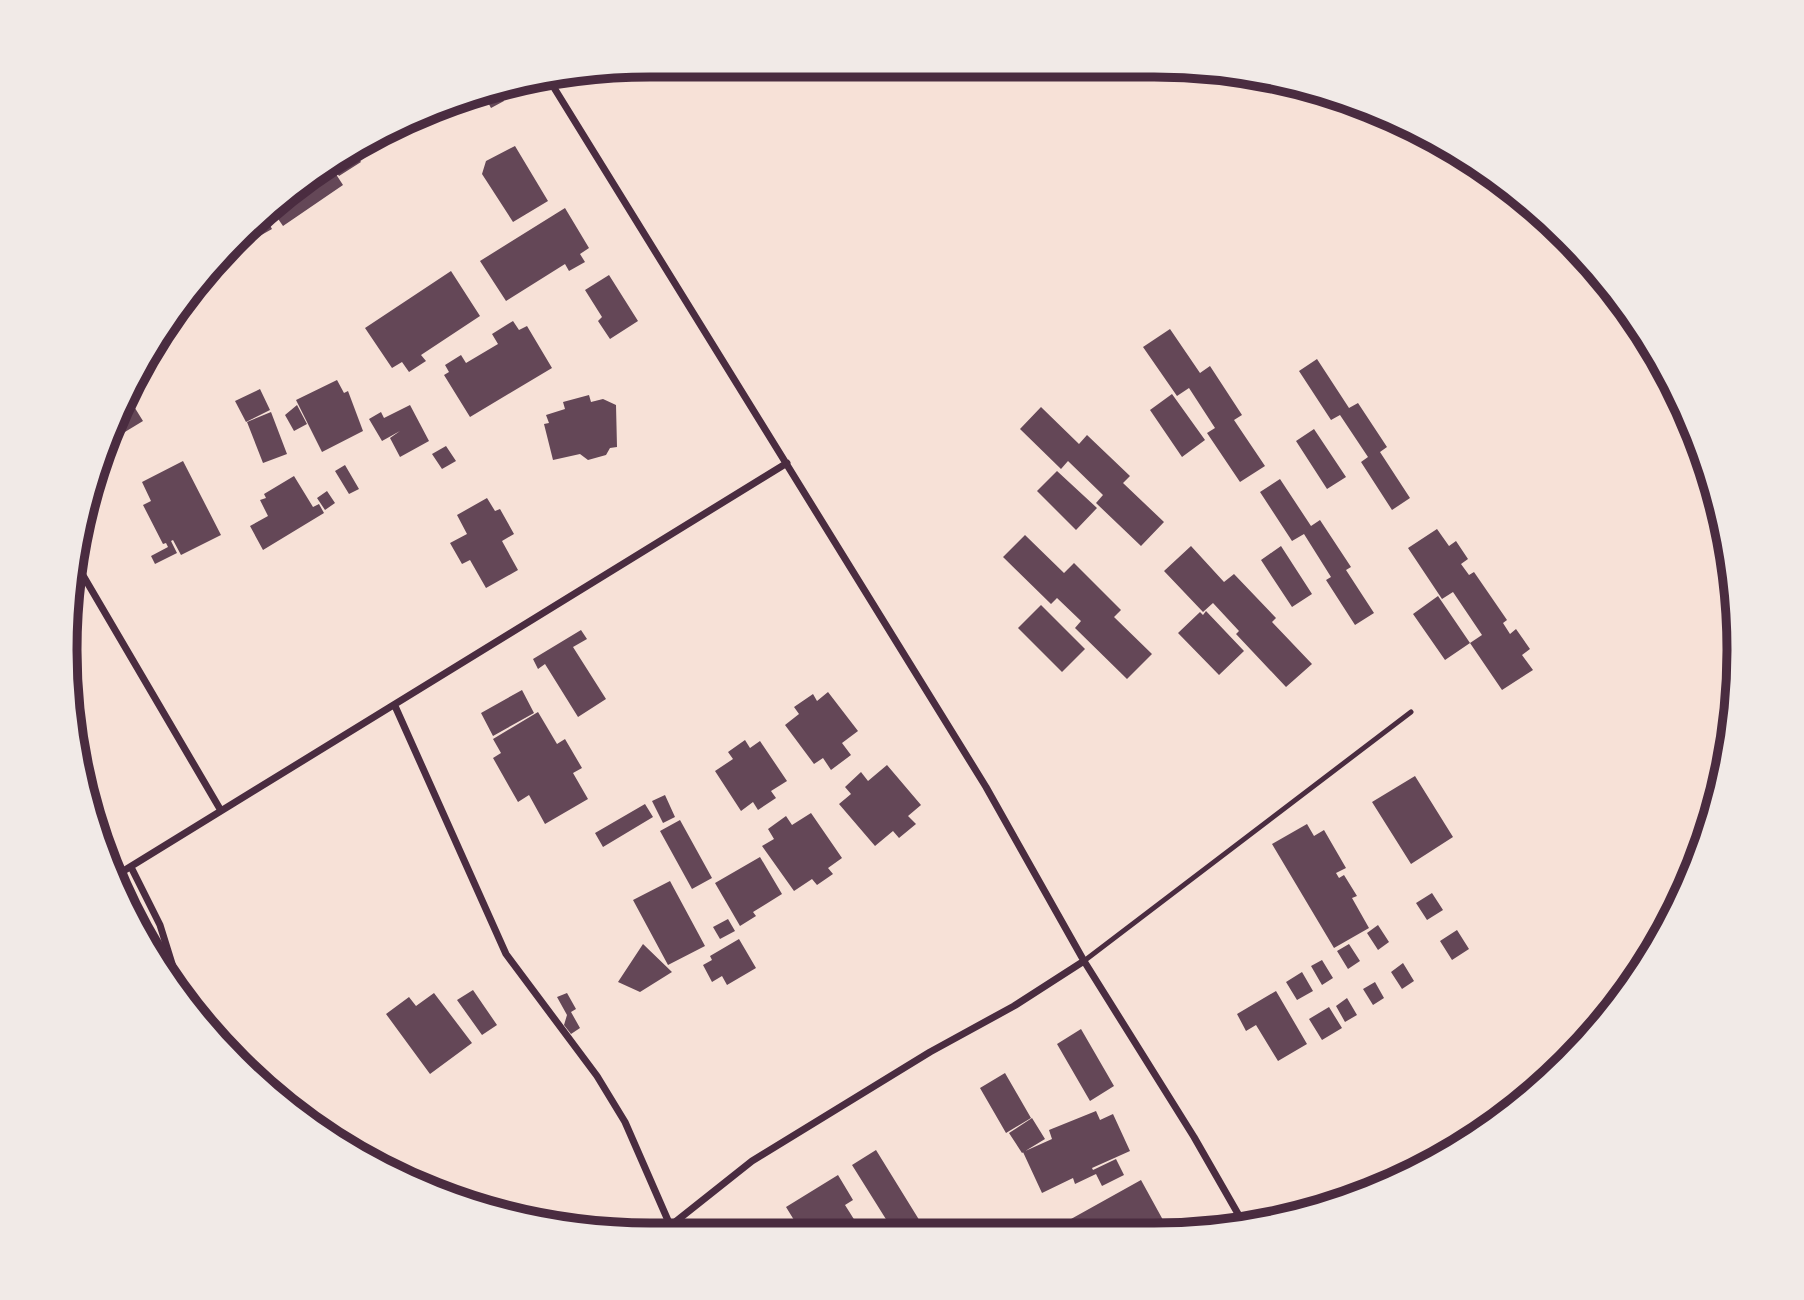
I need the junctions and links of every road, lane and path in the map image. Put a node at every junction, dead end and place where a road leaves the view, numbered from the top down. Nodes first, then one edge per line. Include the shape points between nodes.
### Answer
1 (553, 86) edge
2 (787, 463) junction
3 (82, 574) edge
4 (395, 706) junction
5 (1411, 712) dead end
6 (220, 809) junction
7 (131, 867) junction
8 (122, 872) edge
9 (1084, 961) junction
10 (173, 966) edge
11 (1239, 1216) edge
12 (669, 1223) edge
13 (673, 1223) edge

1 - 2 street
2 - 4 street
2 - 9 street via 986,787
3 - 6 street
4 - 6 street
4 - 12 street via 506,954 597,1076 625,1122
5 - 9 lane
6 - 7 street
7 - 8 street
7 - 10 street via 160,925
9 - 11 street
9 - 13 street via 752,1161

